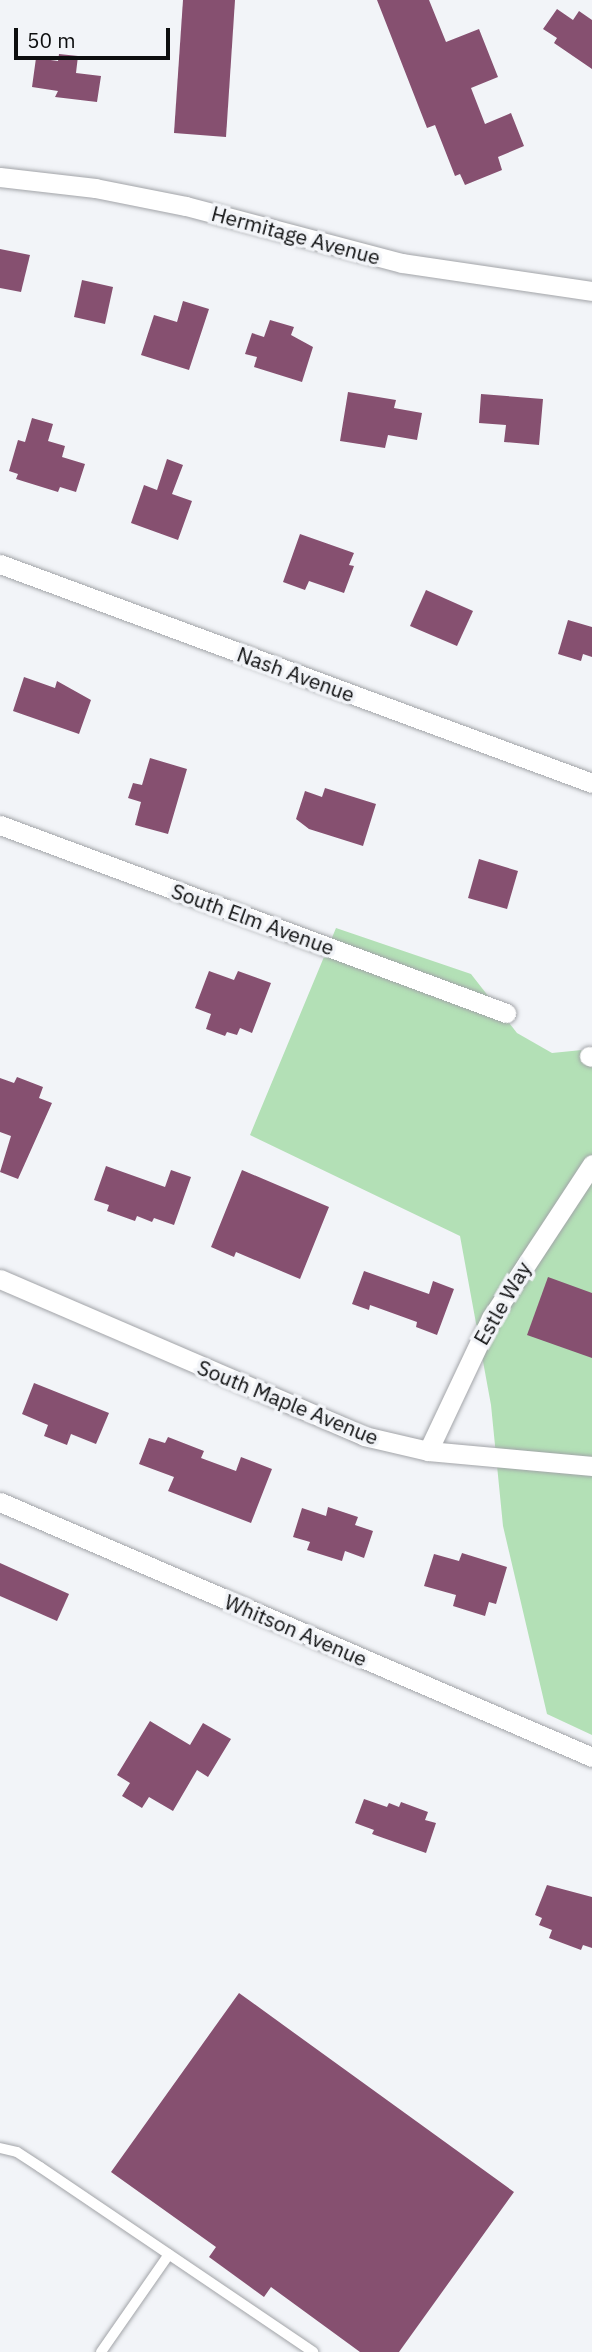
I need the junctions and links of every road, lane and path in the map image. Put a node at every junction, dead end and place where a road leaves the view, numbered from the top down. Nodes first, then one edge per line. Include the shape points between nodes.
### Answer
1 (0, 174) edge
2 (592, 291) edge
3 (0, 564) edge
4 (592, 783) edge
5 (0, 825) edge
6 (506, 1013) dead end
7 (592, 1164) edge
8 (0, 1279) edge
9 (428, 1451) junction
10 (592, 1466) edge
11 (0, 1502) edge
12 (592, 1757) edge
13 (0, 2148) edge
14 (169, 2255) junction
15 (101, 2352) edge
16 (313, 2352) edge

1 - 2 street, Hermitage Avenue via 186,206 402,263
3 - 4 street, Nash Avenue
5 - 6 street, South Elm Avenue
7 - 9 street, Estle Way via 491,1318
8 - 9 street, South Maple Avenue via 314,1417 364,1436
9 - 10 street, South Maple Avenue
11 - 12 street, Whitson Avenue
13 - 14 lane via 17,2152
14 - 15 lane
14 - 16 lane

